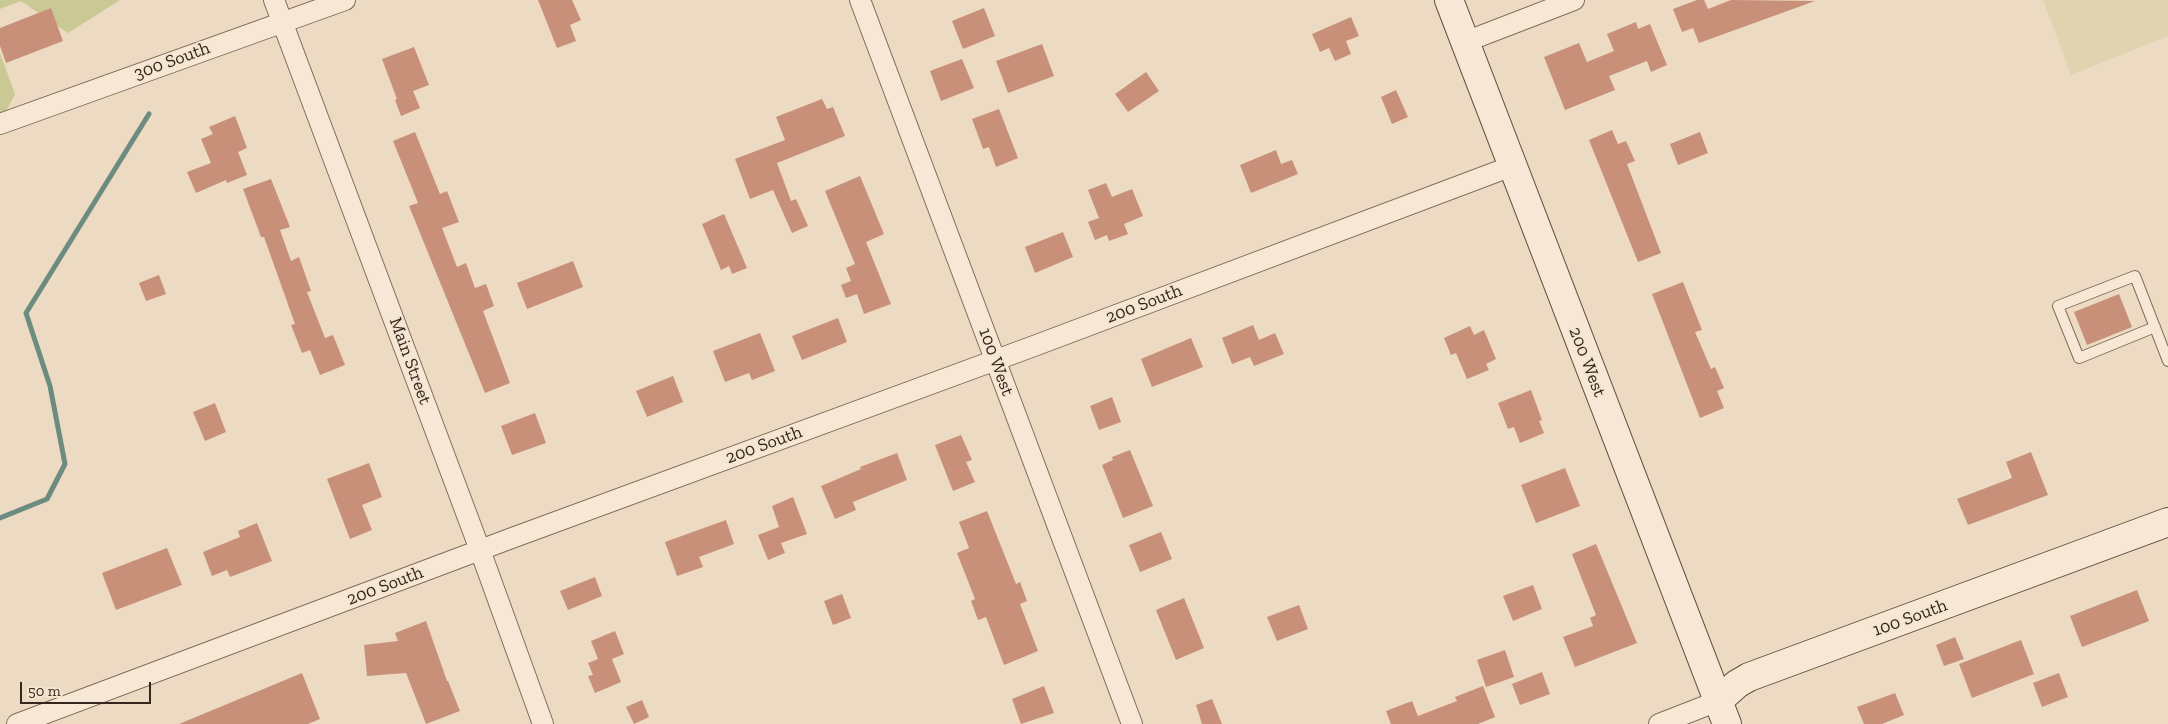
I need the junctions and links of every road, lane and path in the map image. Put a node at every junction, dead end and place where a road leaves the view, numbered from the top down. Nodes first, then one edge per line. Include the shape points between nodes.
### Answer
1 (274, 0) edge
2 (345, 0) edge
3 (860, 0) edge
4 (1449, 0) edge
5 (1574, 0) edge
6 (283, 22) junction
7 (1465, 42) junction
8 (0, 124) edge
9 (1512, 166) junction
10 (2155, 328) junction
11 (995, 360) junction
12 (2168, 361) edge
13 (2168, 522) edge
14 (480, 550) junction
15 (1723, 713) edge
16 (17, 724) edge
17 (543, 724) edge
18 (1132, 724) edge
19 (1659, 724) edge

1 - 6 street, Main Street
2 - 6 street, 300 South
3 - 11 street, 100 West
4 - 7 street, 200 West
5 - 7 street
6 - 8 street, 300 South
6 - 14 street, Main Street
7 - 9 street, 200 West
9 - 11 street, 200 South
9 - 15 street, 200 West
10 - 10 lane via 2135,276 2058,306 2079,358
10 - 12 lane
11 - 14 street, 200 South
11 - 18 street, 100 West
13 - 15 street, 100 South via 1749,677 1737,684
14 - 16 street, 200 South
14 - 17 street, Main Street
15 - 19 street, 100 South

